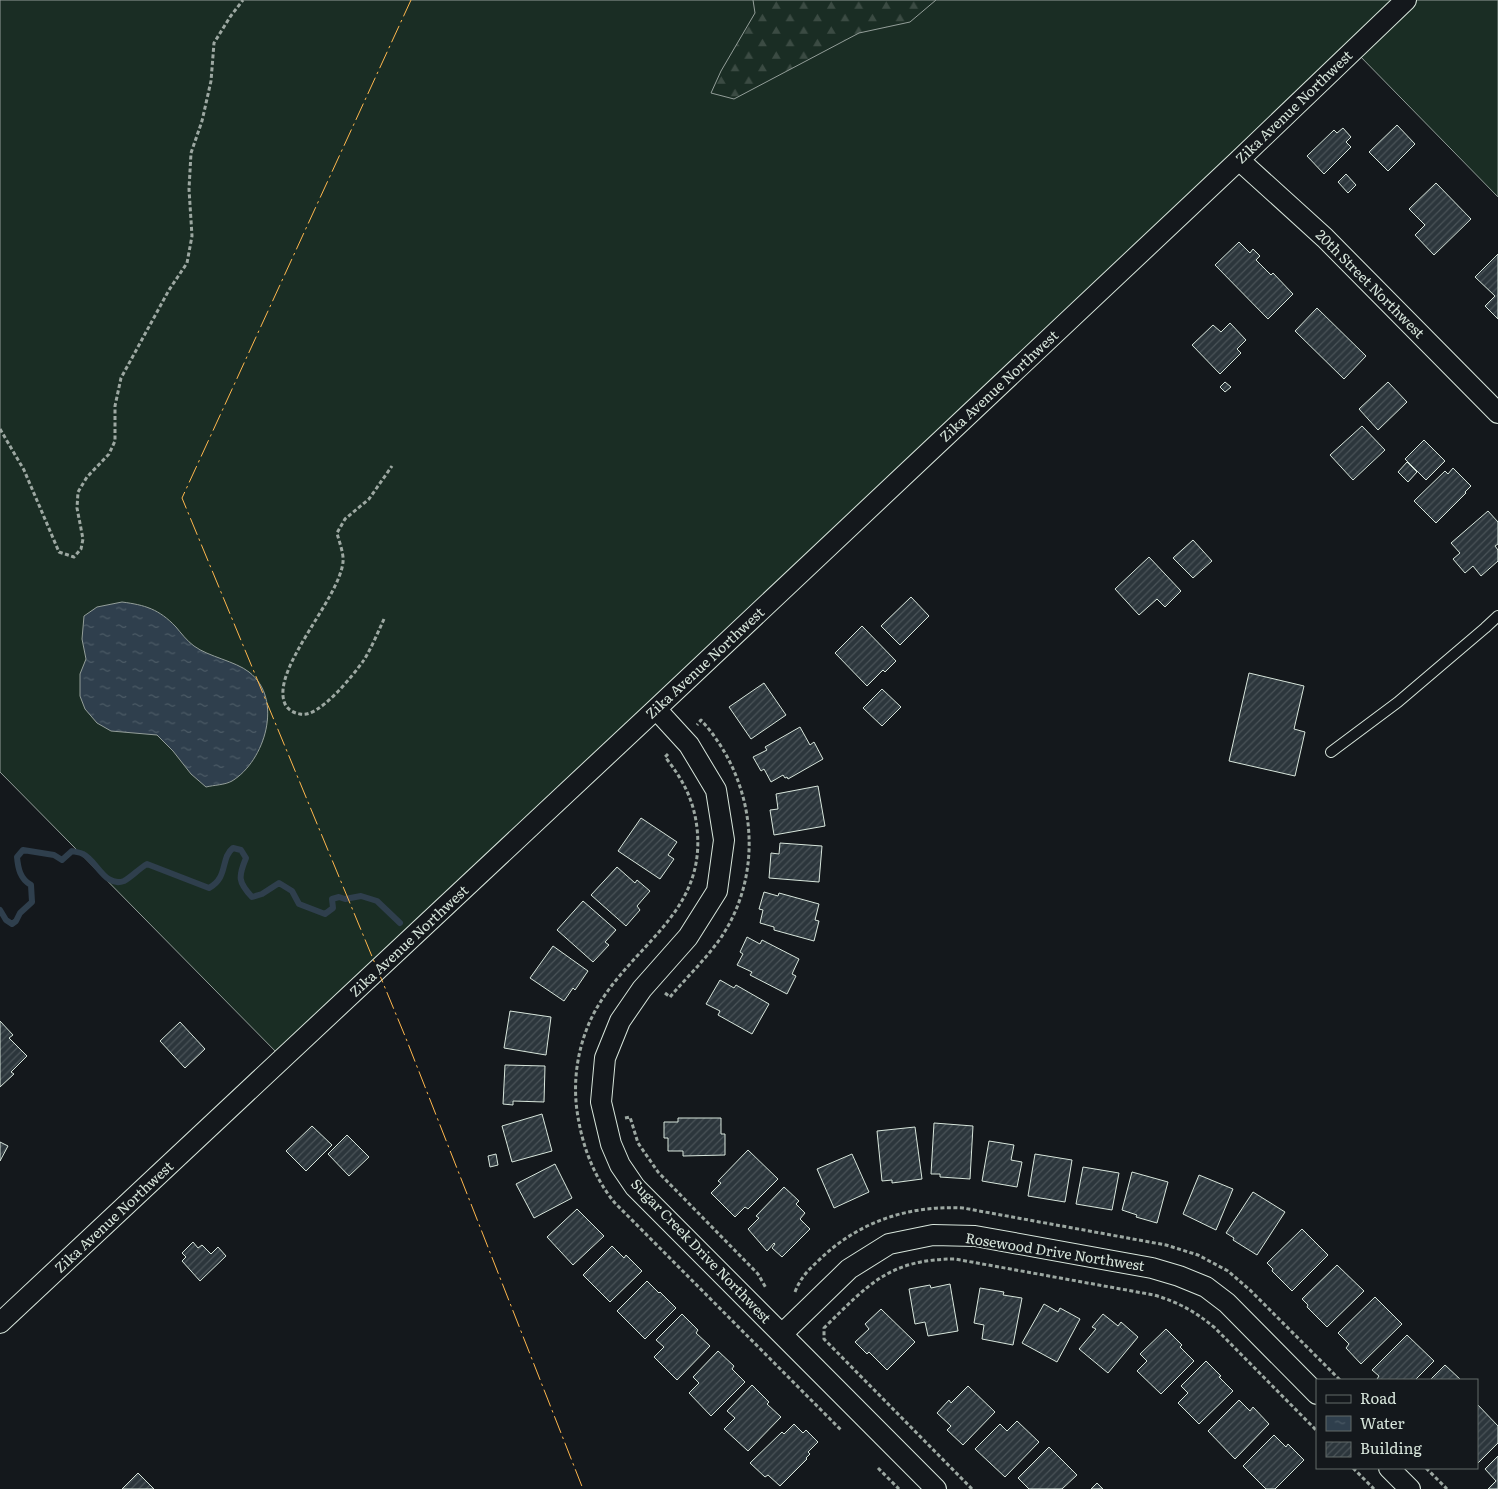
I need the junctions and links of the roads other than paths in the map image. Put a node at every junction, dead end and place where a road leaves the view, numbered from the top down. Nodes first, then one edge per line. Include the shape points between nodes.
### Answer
1 (1406, 0) edge
2 (1239, 160) junction
3 (1498, 413) edge
4 (1498, 616) edge
5 (656, 709) junction
6 (1331, 752) dead end
7 (0, 1323) edge
8 (782, 1334) junction
9 (1316, 1393) edge
10 (1390, 1469) edge
11 (936, 1489) edge
12 (1410, 1489) edge

1 - 2 street, Zika Avenue Northwest
2 - 3 street, 20th Street Northwest via 1325,238
2 - 5 street, Zika Avenue Northwest
4 - 6 lane via 1398,702
5 - 7 street, Zika Avenue Northwest
5 - 8 street, Sugar Creek Drive Northwest via 690,745 716,790 724,840 717,891 688,937 642,989 620,1020 605,1058 601,1102 611,1144 635,1187
8 - 9 street, Rosewood Drive Northwest via 849,1269 889,1244 932,1235 975,1236 1152,1268 1206,1287 1247,1322
8 - 11 street, Sugar Creek Drive Northwest
10 - 12 street

